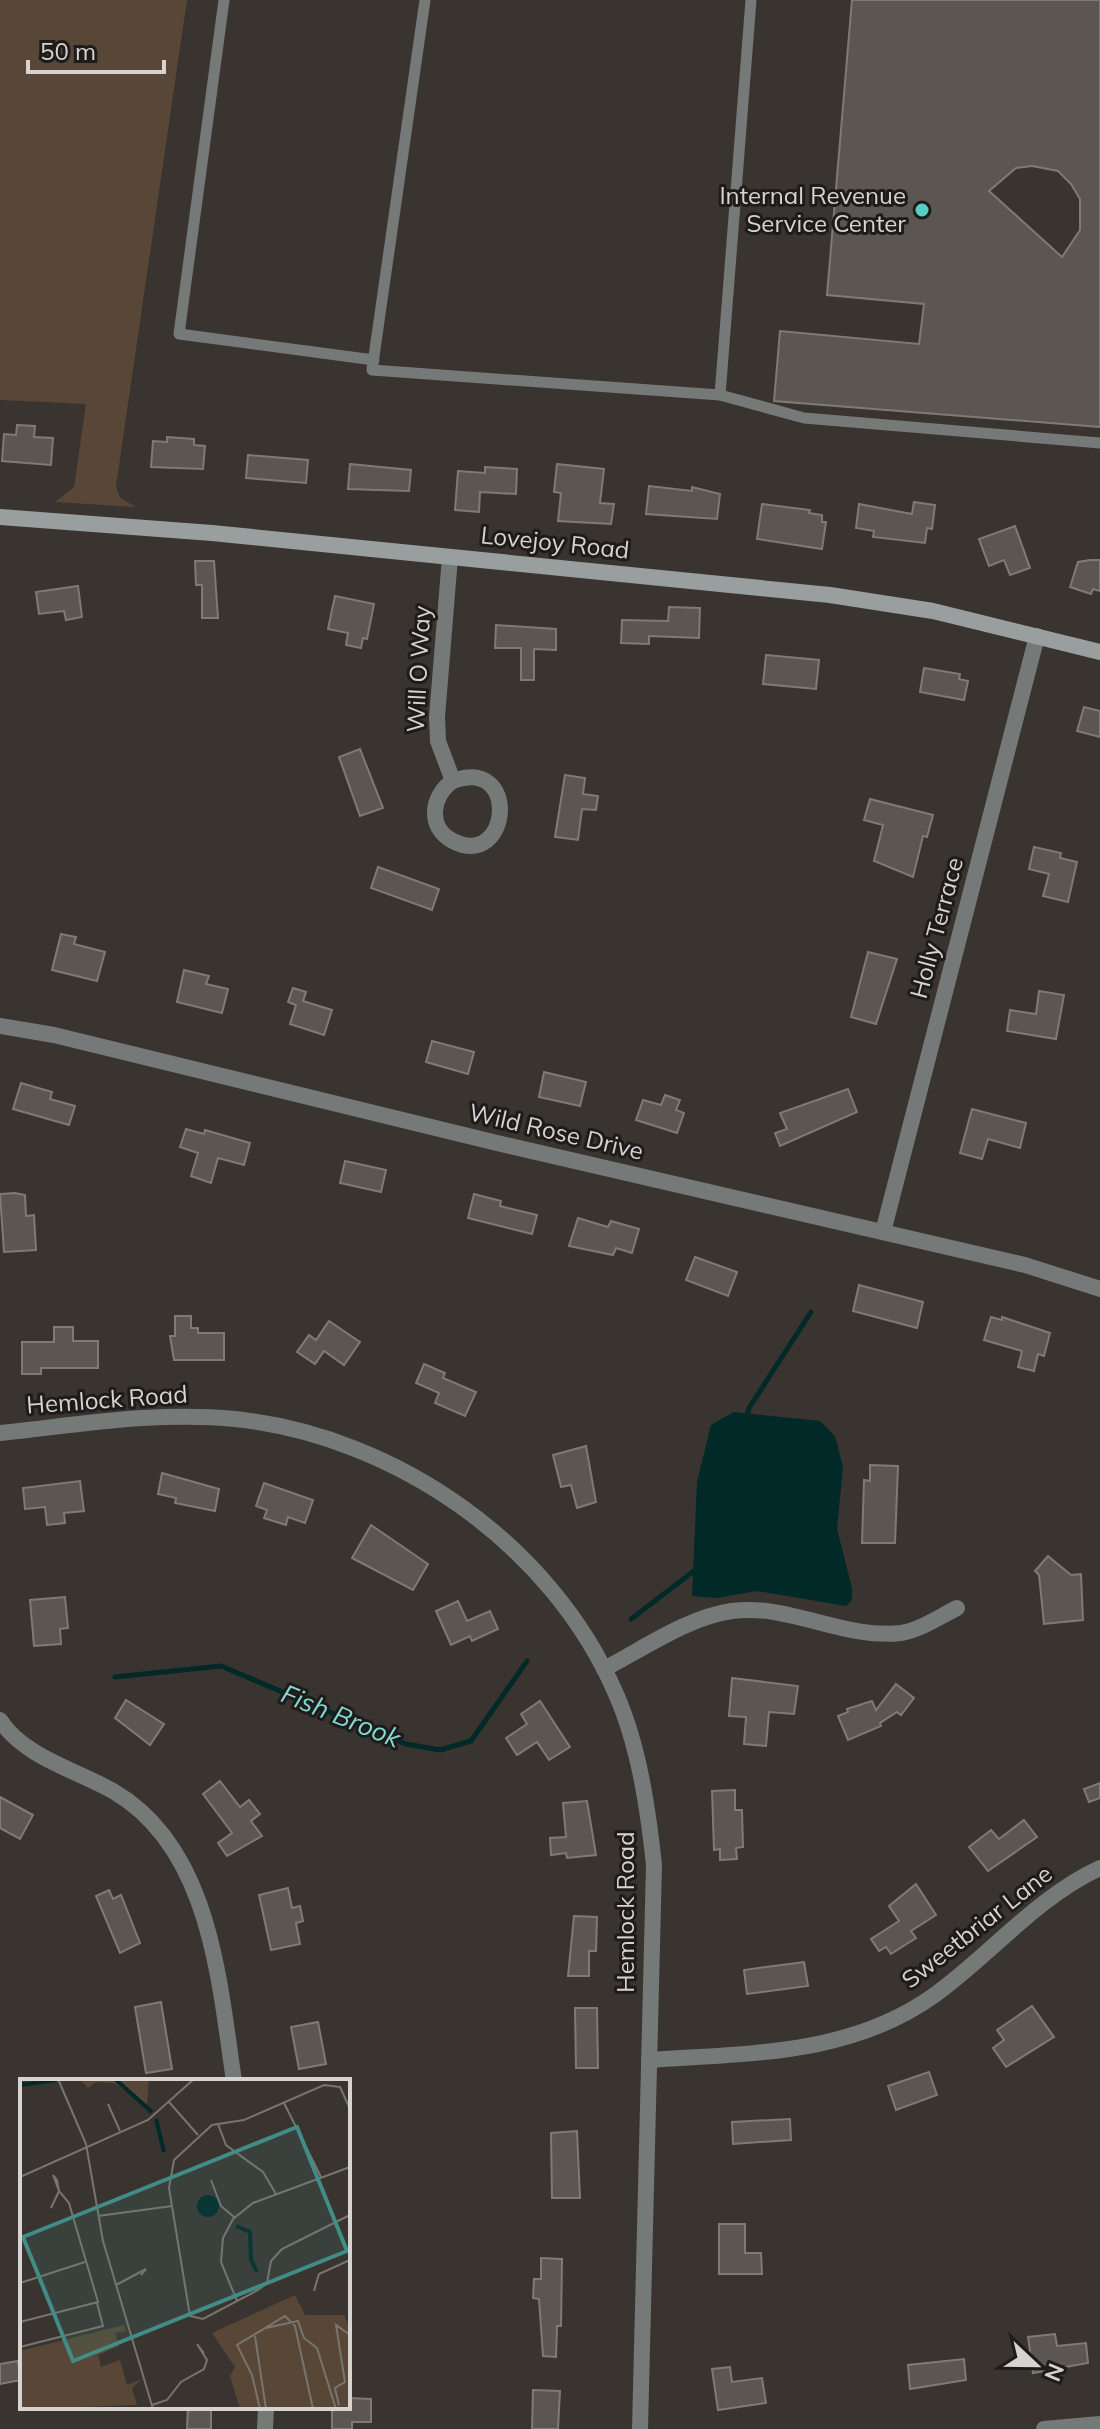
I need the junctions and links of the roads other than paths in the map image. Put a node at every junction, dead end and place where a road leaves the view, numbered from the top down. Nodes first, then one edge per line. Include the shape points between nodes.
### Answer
1 (224, 0) edge
2 (425, 0) edge
3 (751, 0) edge
4 (374, 360) junction
5 (720, 395) junction
6 (1100, 443) edge
7 (0, 517) edge
8 (450, 557) junction
9 (1037, 636) junction
10 (1100, 652) edge
11 (453, 781) junction
12 (0, 1026) edge
13 (883, 1232) junction
14 (1100, 1289) edge
15 (0, 1433) edge
16 (957, 1608) dead end
17 (604, 1669) junction
18 (0, 1720) edge
19 (1100, 1868) edge
20 (649, 2060) junction
21 (234, 2079) edge
22 (266, 2409) edge
23 (1100, 2424) edge
24 (265, 2429) edge
25 (640, 2429) edge
26 (1044, 2429) edge

1 - 4 lane via 179,334
2 - 4 lane
3 - 5 lane
4 - 5 lane via 372,370
5 - 6 lane via 804,418
7 - 8 main road, Lovejoy Road
8 - 9 main road, Lovejoy Road via 830,595 933,611
8 - 11 street, Will O Way via 437,717 438,741
9 - 10 main road, Lovejoy Road
9 - 13 street, Holly Terrace
11 - 11 street via 435,803 437,824 451,841 479,843 499,823 500,802 481,780
12 - 13 street, Wild Rose Drive
13 - 14 street, Wild Rose Drive via 1025,1265
15 - 17 street, Hemlock Road via 171,1415 237,1419 300,1431 374,1456 483,1522 547,1584
16 - 17 street via 901,1633 762,1610 732,1611 706,1617
17 - 20 street, Hemlock Road via 631,1744 654,1865
18 - 21 street via 24,1744 133,1805 154,1823 182,1865 212,1940
19 - 20 street, Sweetbriar Lane via 1049,1899 934,1996 863,2032 790,2051
20 - 25 street, Hemlock Road
22 - 24 street
23 - 26 street

